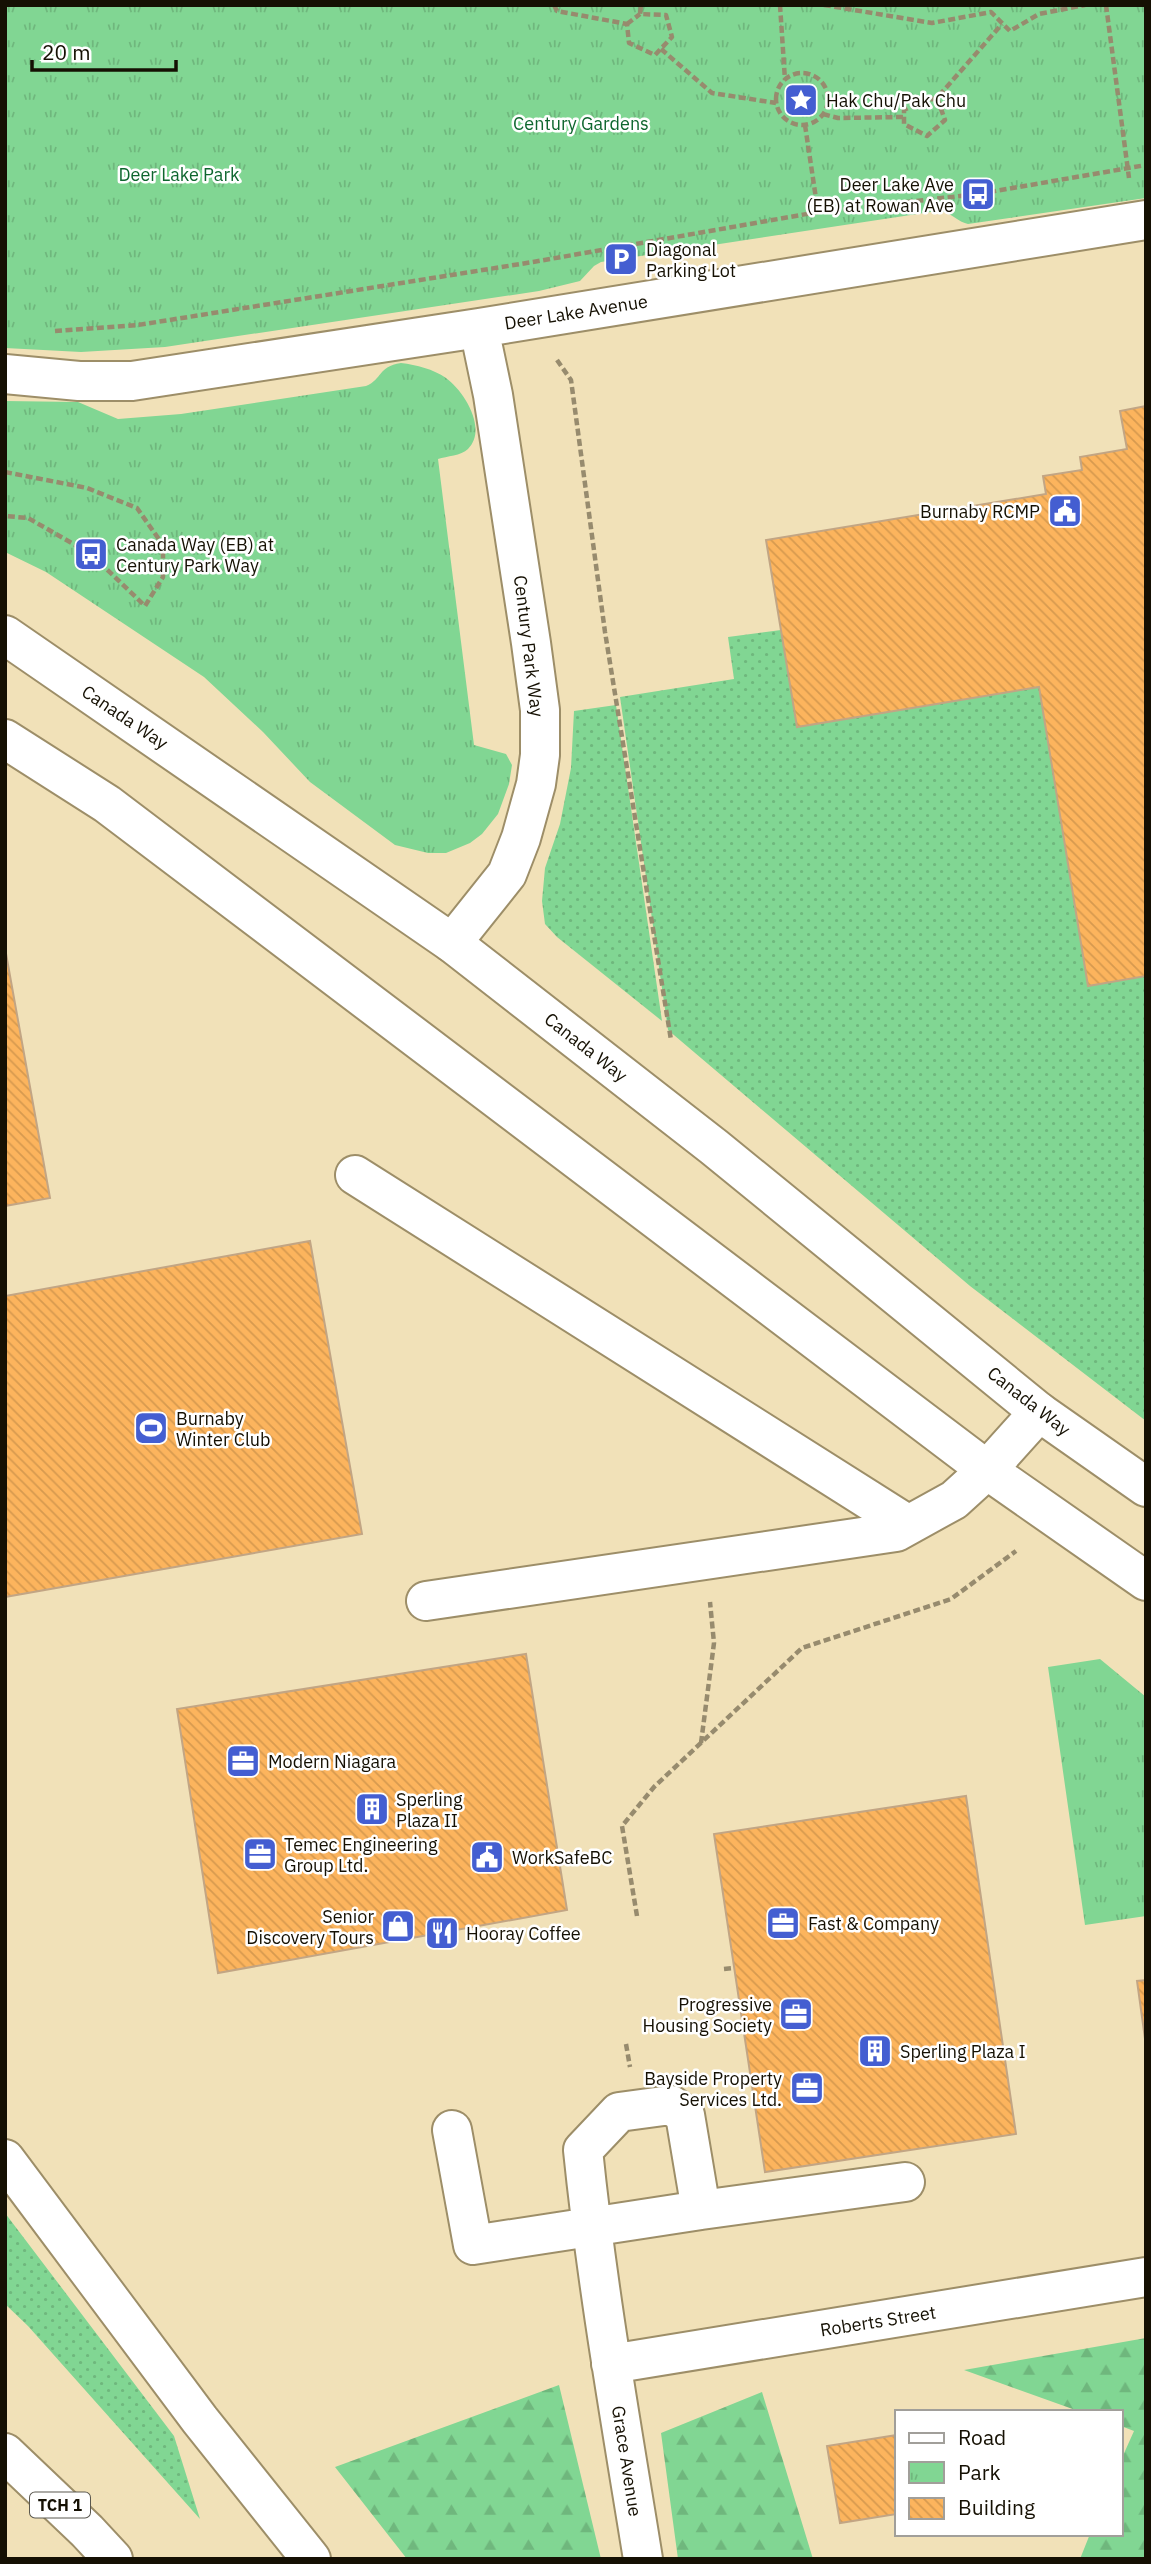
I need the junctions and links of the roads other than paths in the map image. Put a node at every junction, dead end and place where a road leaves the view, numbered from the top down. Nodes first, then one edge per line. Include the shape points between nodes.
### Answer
1 (1138, 205) edge
2 (479, 328) junction
3 (5, 374) edge
4 (5, 635) edge
5 (5, 739) edge
6 (452, 943) junction
7 (355, 1175) dead end
8 (1039, 1412) junction
9 (988, 1470) junction
10 (1146, 1487) edge
11 (907, 1524) junction
12 (1146, 1581) edge
13 (426, 1601) dead end
14 (452, 2130) dead end
15 (5, 2159) edge
16 (905, 2182) dead end
17 (701, 2210) junction
18 (592, 2227) junction
19 (1146, 2277) edge
20 (611, 2364) junction
21 (5, 2453) edge
22 (113, 2559) edge
23 (311, 2559) edge
24 (642, 2559) edge

1 - 2 main road, Deer Lake Avenue
2 - 3 main road, Deer Lake Avenue via 132,381
2 - 6 main road, Century Park Way via 531,643 540,710 540,755 530,806 507,874
4 - 6 main road, Canada Way
5 - 9 main road via 107,804
6 - 8 main road, Canada Way via 714,1147
7 - 11 main road
8 - 9 main road
8 - 10 main road, Canada Way
9 - 11 main road via 954,1500
9 - 12 main road
11 - 13 main road via 896,1532
14 - 18 main road via 473,2245
15 - 23 main road via 200,2420
16 - 17 main road
17 - 18 main road
17 - 18 main road, Grace Avenue via 685,2115 671,2105 619,2112 583,2150
18 - 20 main road, Grace Avenue
19 - 20 main road, Roberts Street
20 - 24 main road, Grace Avenue
21 - 22 main road, TCH 1

